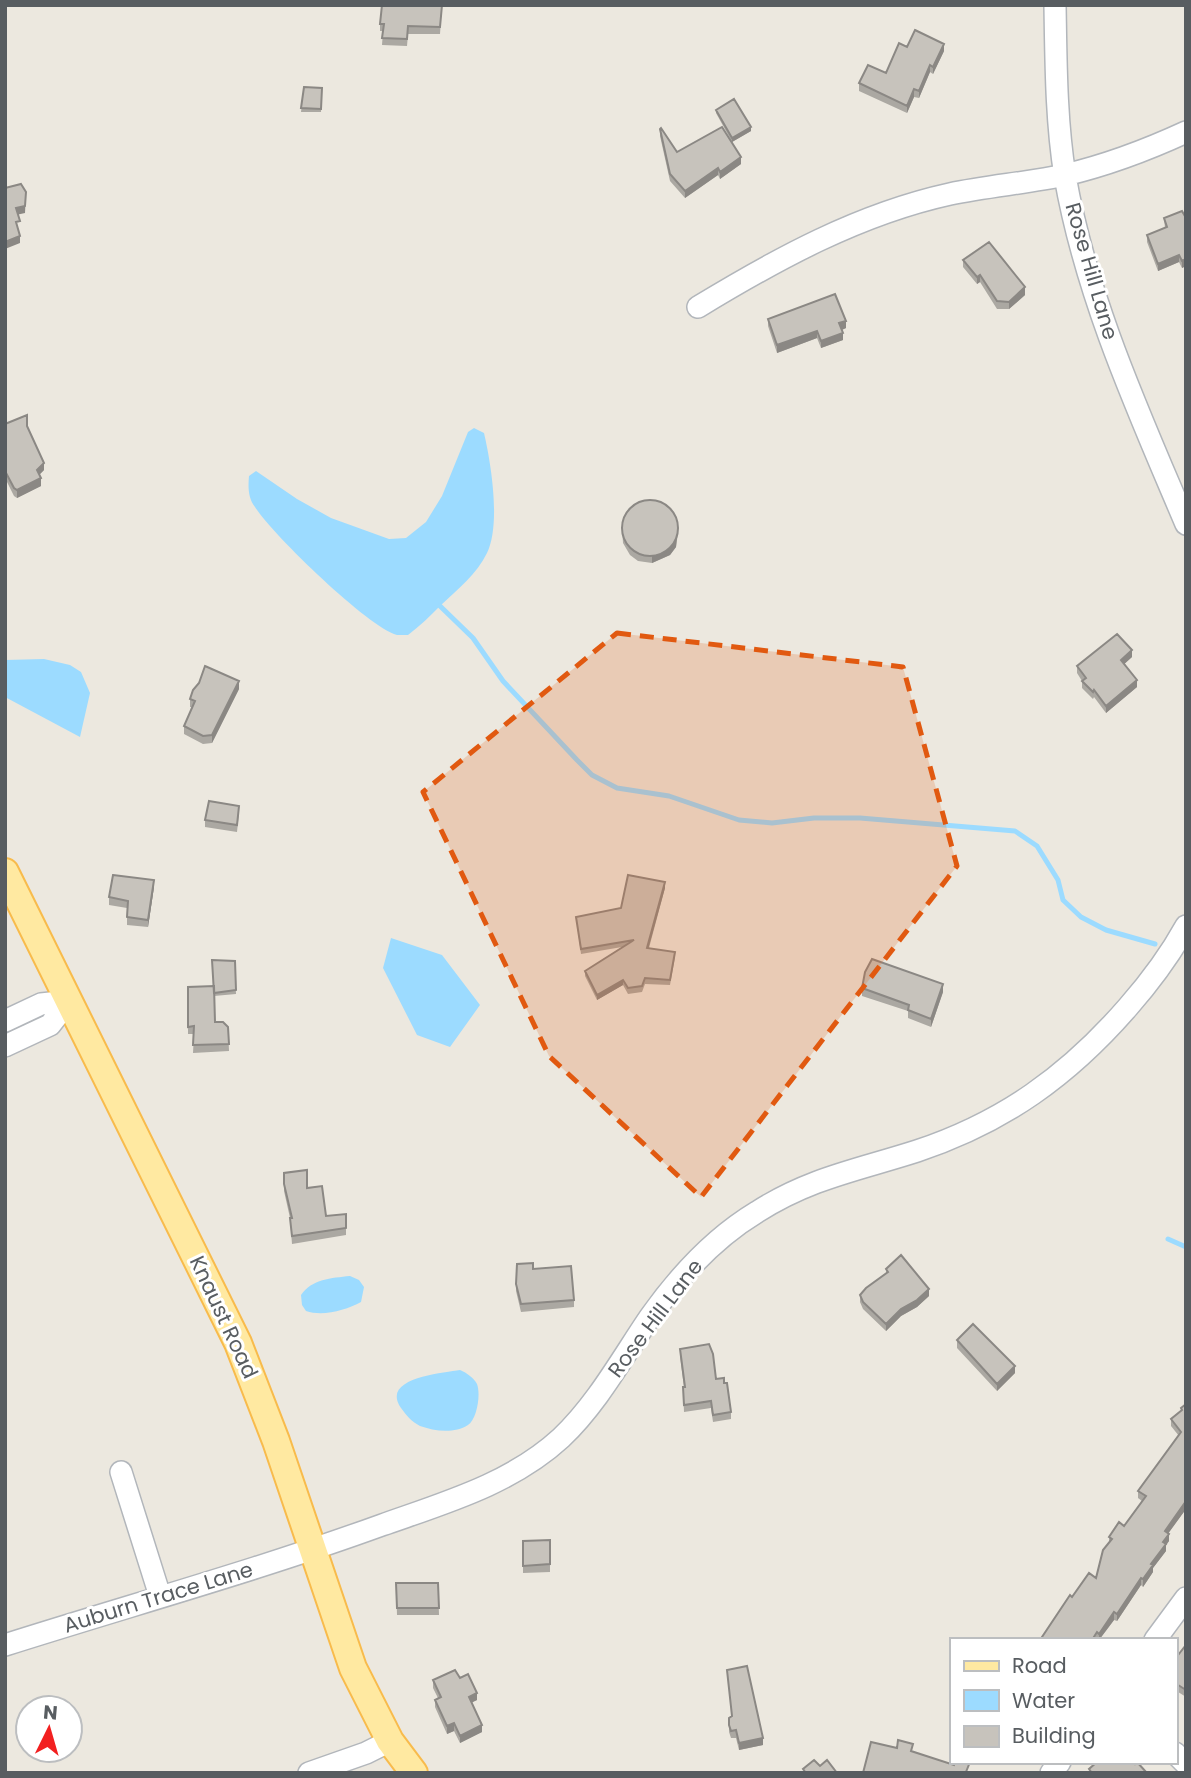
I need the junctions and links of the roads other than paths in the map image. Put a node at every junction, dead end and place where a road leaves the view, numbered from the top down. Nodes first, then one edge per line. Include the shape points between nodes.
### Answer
1 (1055, 5) edge
2 (1186, 132) edge
3 (1065, 175) junction
4 (698, 307) dead end
5 (1186, 524) edge
6 (5, 872) edge
7 (1186, 926) edge
8 (69, 1000) junction
9 (5, 1021) edge
10 (5, 1046) edge
11 (121, 1472) dead end
12 (312, 1550) junction
13 (160, 1596) junction
14 (1186, 1598) edge
15 (1156, 1638) edge
16 (5, 1645) edge
17 (390, 1741) junction
18 (309, 1773) edge
19 (414, 1773) edge

1 - 3 street, Rose Hill Lane
2 - 3 street via 1143,151
3 - 4 street via 948,194 881,214 812,243
3 - 5 street, Rose Hill Lane via 1083,256 1107,330
6 - 8 main road, Knaust Road
7 - 12 street, Rose Hill Lane via 1143,990 1102,1037 1071,1067 1021,1103 975,1128 918,1150 802,1186 719,1239 653,1313 594,1401 561,1438 514,1473
8 - 9 street via 41,1004
8 - 10 street via 50,1025
8 - 12 main road, Knaust Road via 238,1343
11 - 13 street
12 - 13 street, Auburn Trace Lane
12 - 17 main road, Knaust Road via 353,1668
13 - 16 street, Auburn Trace Lane
14 - 15 street
17 - 18 street
17 - 19 main road, Knaust Road

